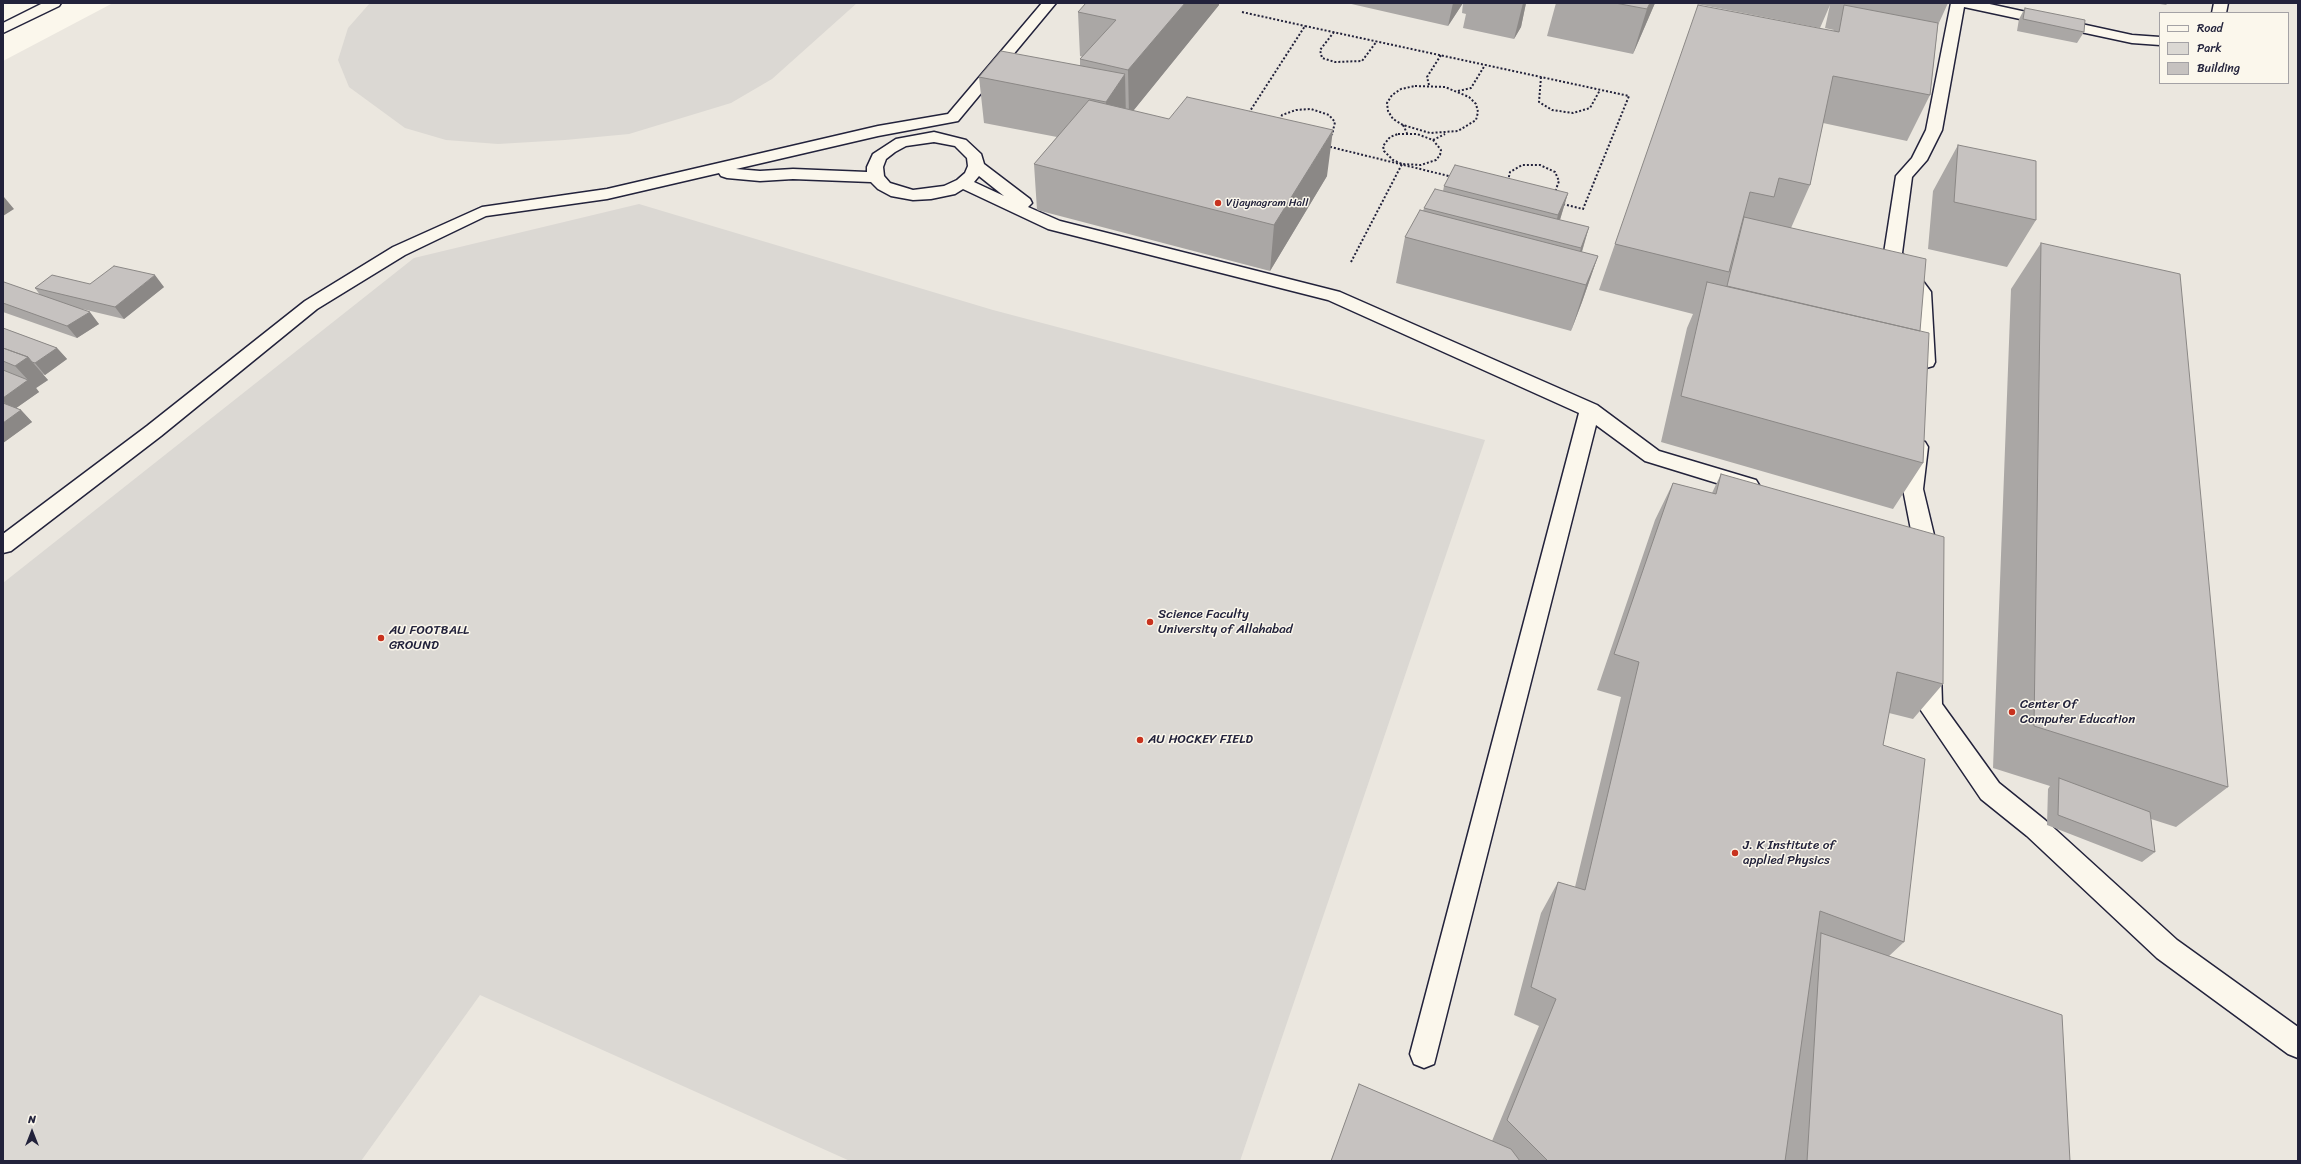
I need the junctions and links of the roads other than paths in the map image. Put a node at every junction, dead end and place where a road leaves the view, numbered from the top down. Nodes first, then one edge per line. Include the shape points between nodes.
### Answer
1 (54, 3) edge
2 (1049, 3) edge
3 (1958, 3) edge
4 (1966, 3) edge
5 (3, 29) edge
6 (2159, 42) edge
7 (953, 118) junction
8 (944, 138) junction
9 (976, 166) junction
10 (712, 171) junction
11 (876, 177) junction
12 (963, 183) junction
13 (1054, 225) junction
14 (1926, 379) edge
15 (1590, 410) junction
16 (1919, 434) edge
17 (1772, 491) edge
18 (1900, 529) edge
19 (1923, 535) junction
20 (3, 545) edge
21 (1924, 558) edge
22 (1928, 652) edge
23 (2298, 1044) edge
24 (1424, 1054) dead end

1 - 5 street
2 - 7 street
3 - 14 street via 1934,130 1919,160 1904,176 1893,253 1922,292
4 - 6 street via 2132,39
7 - 8 street
7 - 10 street via 878,131
8 - 9 street via 960,143 970,150 976,157
8 - 11 street via 919,138 902,142 889,149 877,162
9 - 12 street via 972,175
9 - 13 street
10 - 11 street via 760,176 793,174
10 - 20 street via 606,194 482,212 399,251 311,305 154,431
11 - 12 street via 884,186 913,195 949,190
12 - 13 street
13 - 15 street via 1334,296
15 - 17 street via 1652,456
15 - 24 street
16 - 19 street via 1913,489
18 - 19 street
19 - 21 street
22 - 23 street via 1930,706 1990,792 2036,828 2167,949

